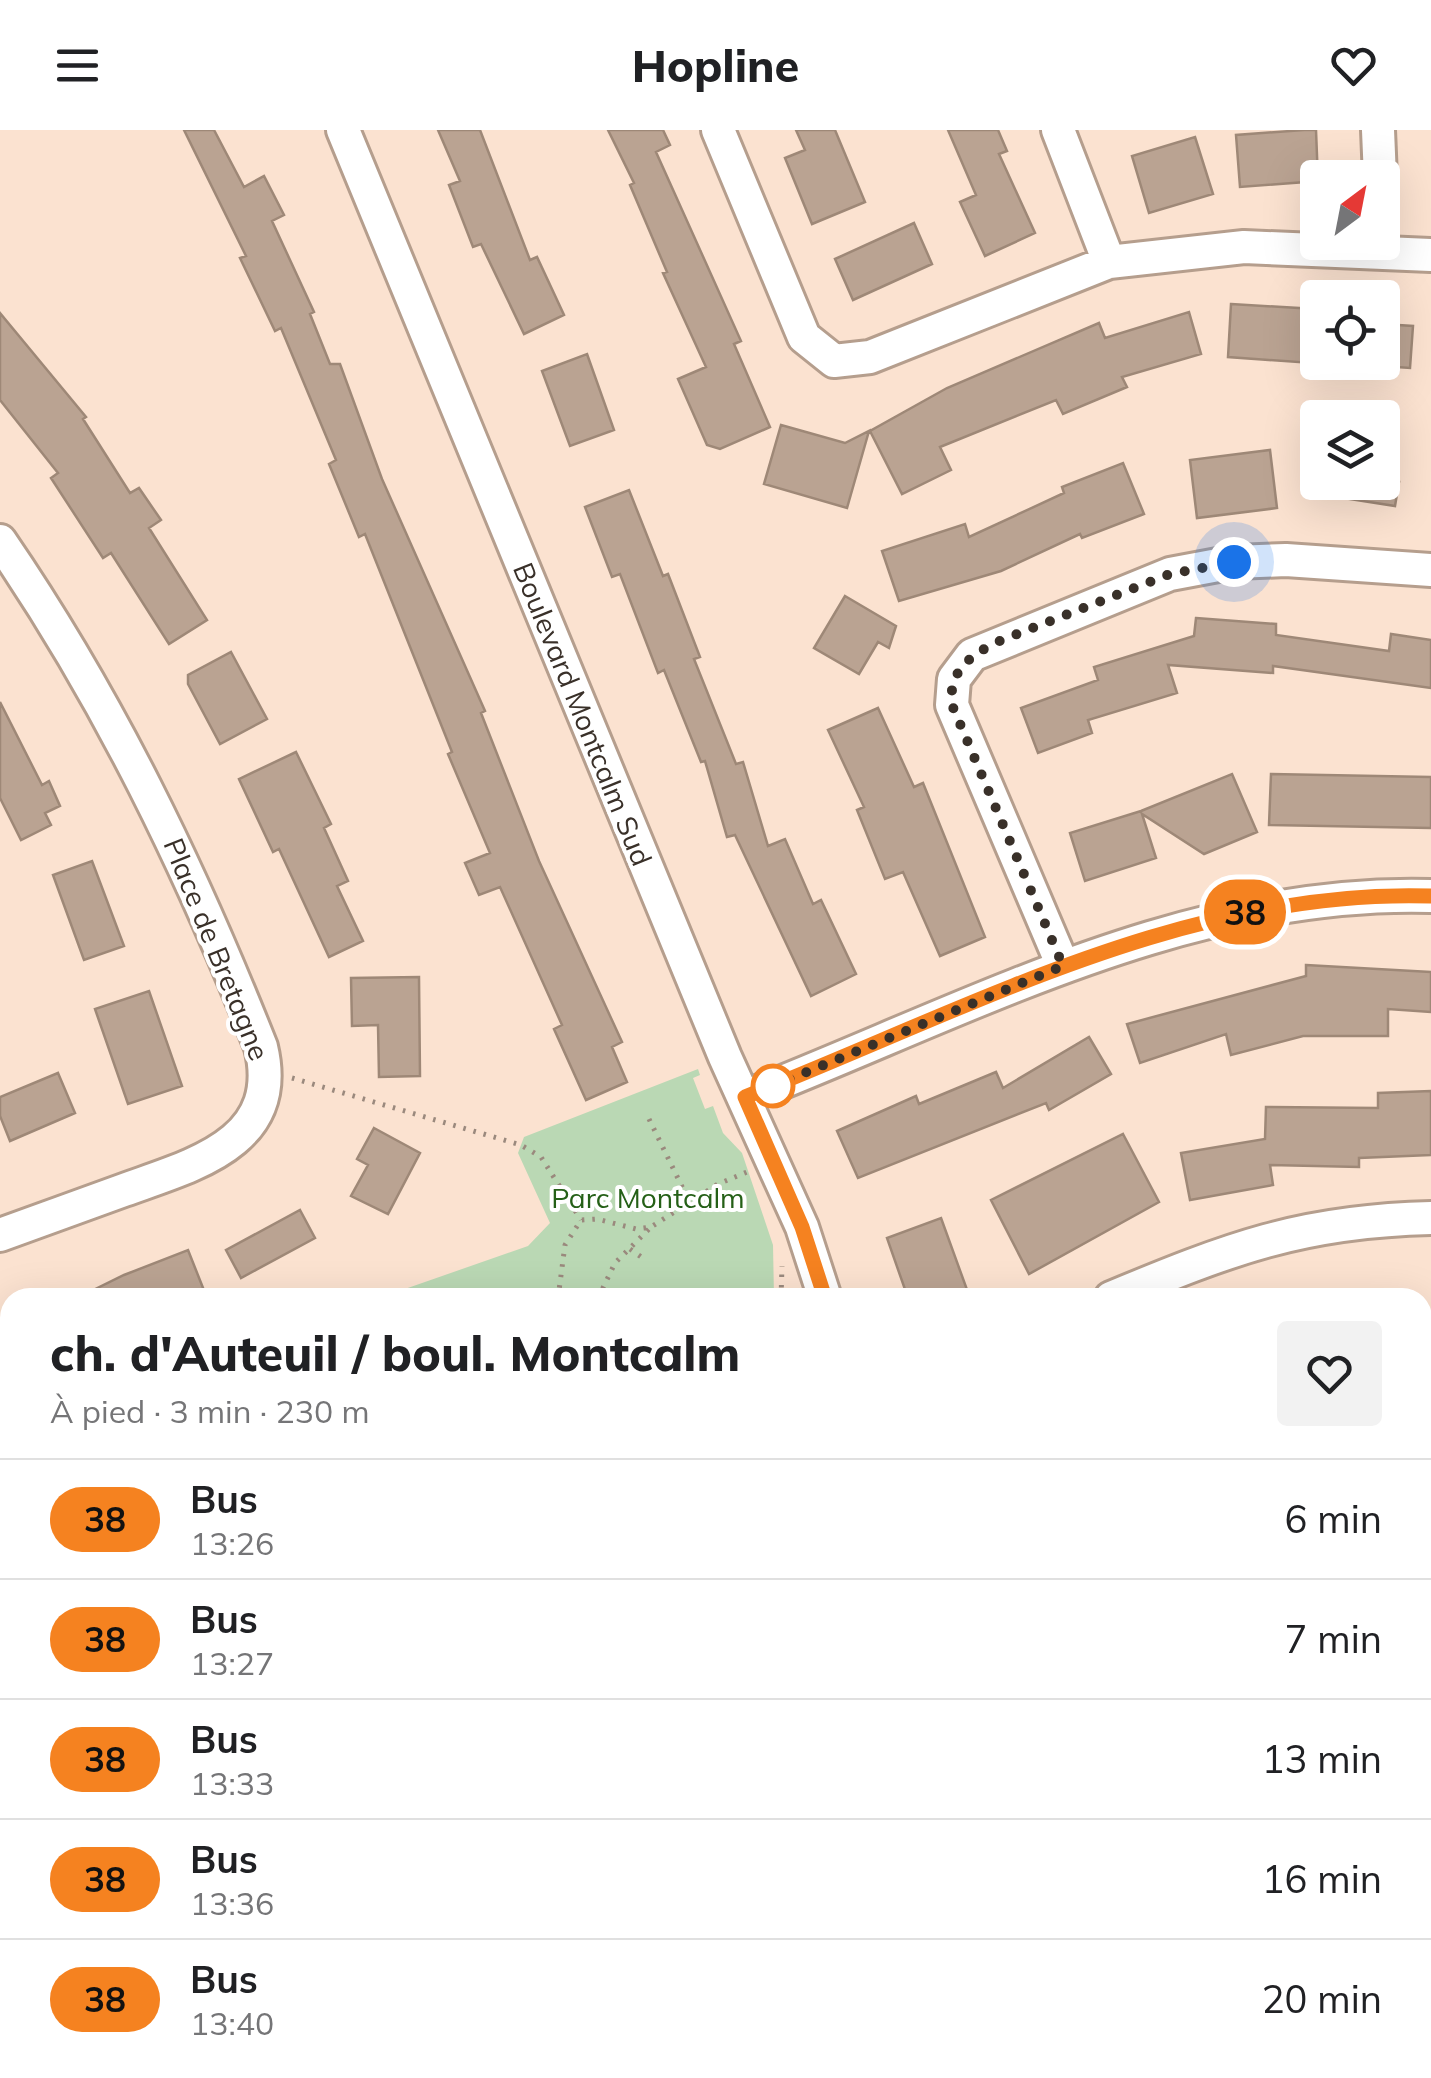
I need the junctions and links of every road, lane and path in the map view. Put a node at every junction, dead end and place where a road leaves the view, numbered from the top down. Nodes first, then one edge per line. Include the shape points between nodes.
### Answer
1 (342, 130) edge
2 (718, 130) edge
3 (1058, 130) edge
4 (1378, 130) edge
5 (1379, 160) edge
6 (1300, 247) edge
7 (1400, 250) edge
8 (1431, 255) edge
9 (1110, 262) junction
10 (0, 541) edge
11 (1431, 570) edge
12 (1431, 896) edge
13 (1063, 966) junction
14 (280, 1075) dead end
15 (745, 1097) junction
16 (649, 1119) dead end
17 (758, 1168) dead end
18 (689, 1200) junction
19 (1431, 1218) edge
20 (580, 1220) junction
21 (651, 1226) junction
22 (0, 1235) edge
23 (630, 1248) junction
24 (644, 1259) dead end
25 (559, 1288) edge
26 (603, 1288) edge
27 (822, 1288) edge
28 (1137, 1288) edge

1 - 15 street, Boulevard Montcalm Sud
2 - 9 street via 798,326 834,360 870,358
3 - 9 street
4 - 5 street
6 - 9 street
7 - 8 street
10 - 22 street, Place de Bretagne via 159,807 254,1029 266,1078 255,1114 220,1153
11 - 13 street via 1286,560 1198,568 972,655 954,679 952,705
12 - 13 street via 1342,898 1244,912
13 - 15 street
14 - 20 path via 521,1145 541,1157
15 - 27 street, Boulevard Montcalm Sud
16 - 18 path
17 - 18 path
18 - 21 path
19 - 28 street via 1280,1234
20 - 21 path via 636,1230
20 - 25 path via 565,1246
21 - 23 path
23 - 24 path
23 - 26 path

